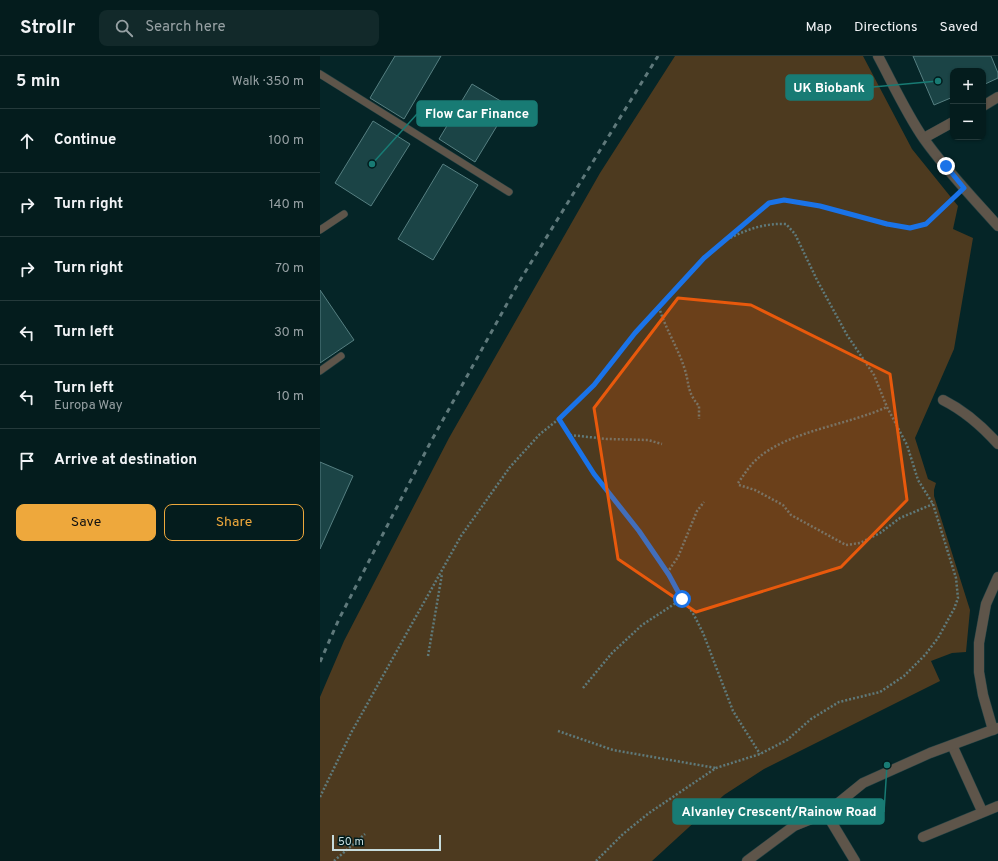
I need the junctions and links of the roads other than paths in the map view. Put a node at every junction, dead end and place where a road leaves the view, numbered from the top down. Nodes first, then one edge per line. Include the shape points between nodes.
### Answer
1 (878, 56) edge
2 (320, 74) edge
3 (998, 97) edge
4 (986, 104) edge
5 (950, 124) edge
6 (924, 138) junction
7 (509, 192) dead end
8 (344, 214) dead end
9 (998, 226) edge
10 (320, 230) edge
11 (341, 356) dead end
12 (320, 371) edge
13 (943, 400) dead end
14 (998, 444) edge
15 (998, 577) edge
16 (995, 729) edge
17 (952, 745) junction
18 (998, 806) edge
19 (982, 812) junction
20 (826, 813) junction
21 (923, 837) dead end
22 (747, 861) edge
23 (855, 861) edge

1 - 6 street
2 - 7 lane
3 - 4 street
5 - 6 street
6 - 9 street
8 - 10 lane
11 - 12 lane
13 - 14 street via 981,425
15 - 16 street via 986,604 979,643 979,672 983,695
16 - 17 street
17 - 19 street
17 - 20 street via 863,783
18 - 19 street
19 - 21 street
20 - 22 street via 794,826
20 - 23 street

